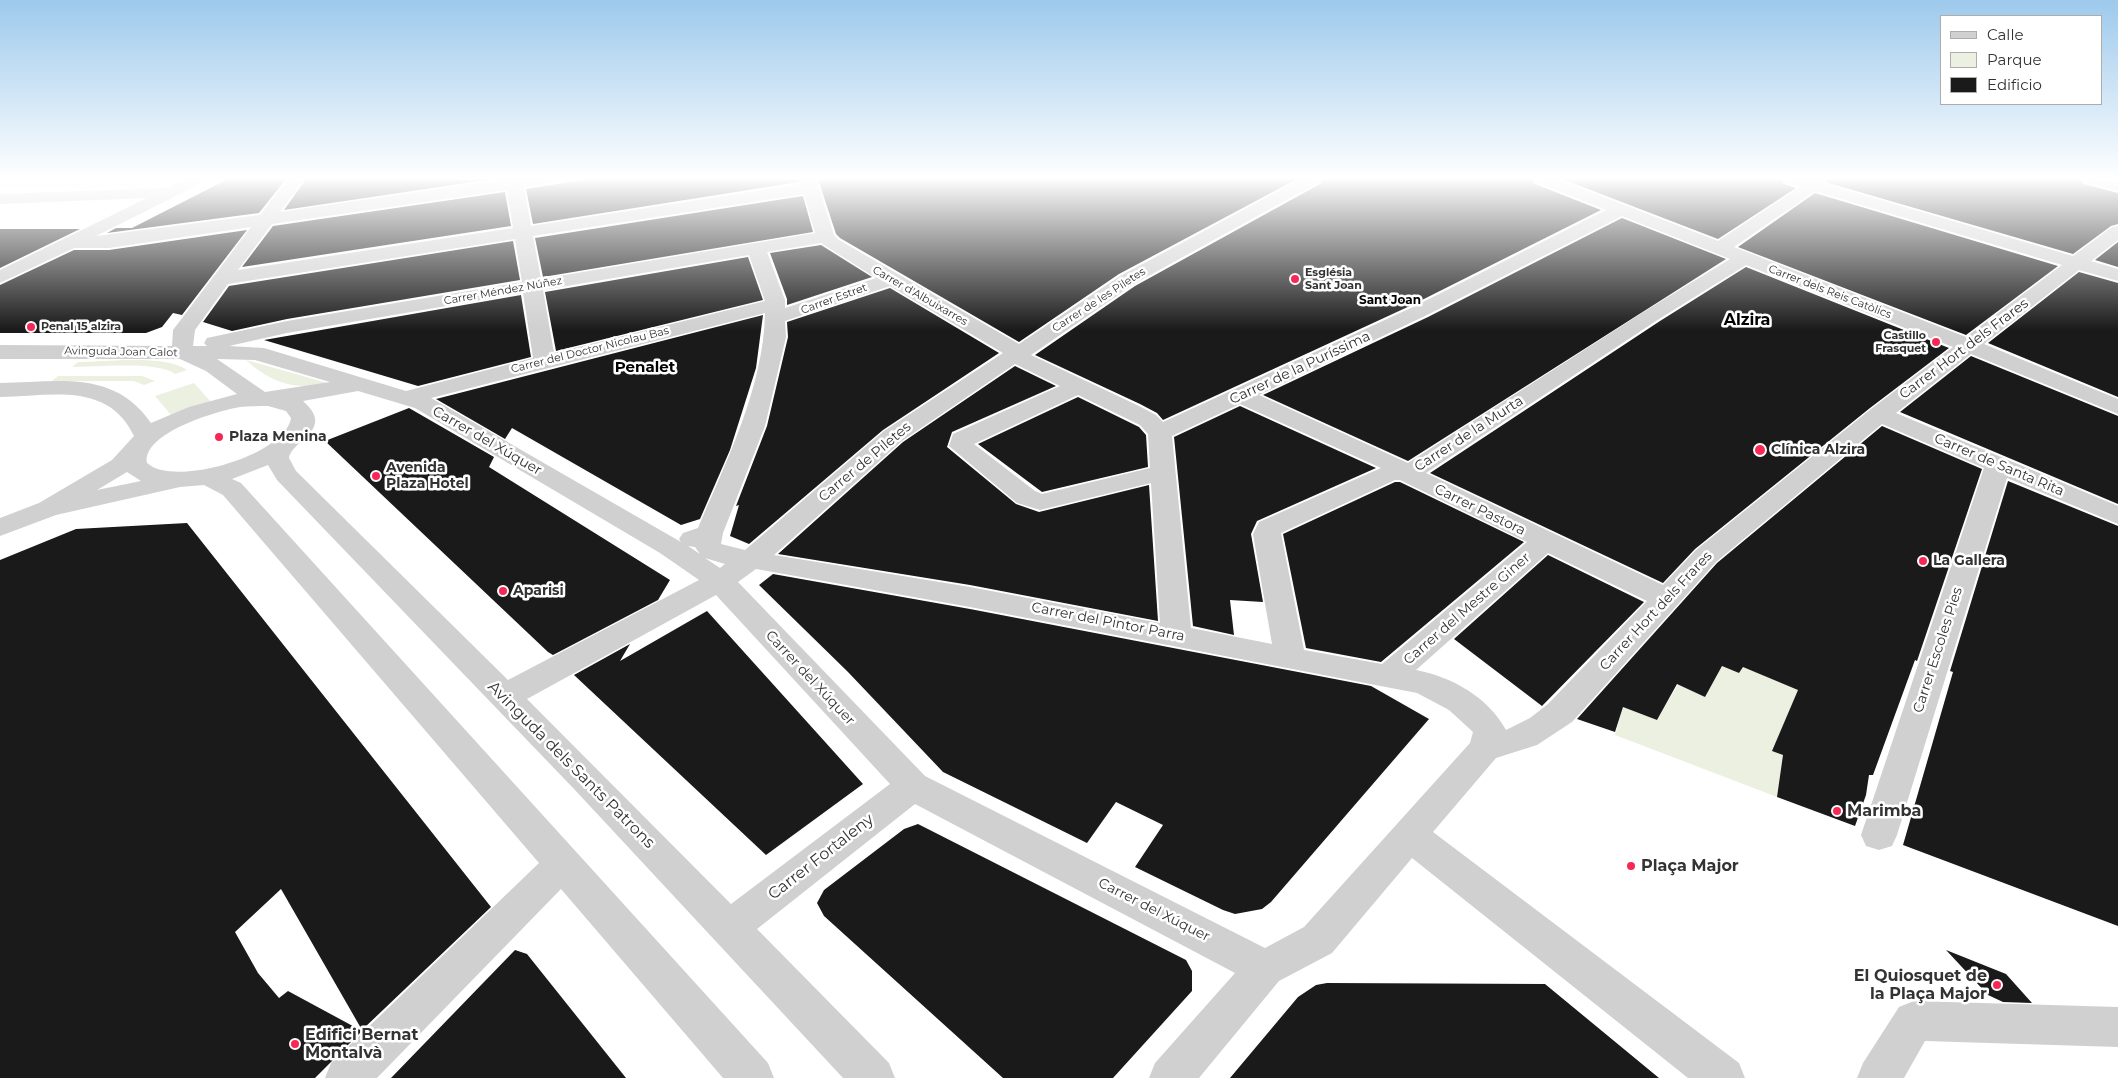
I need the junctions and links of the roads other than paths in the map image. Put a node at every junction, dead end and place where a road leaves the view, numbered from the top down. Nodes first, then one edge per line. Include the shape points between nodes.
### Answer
1 (96, 229) edge
2 (196, 229) edge
3 (258, 229) edge
4 (522, 229) edge
5 (545, 229) edge
6 (823, 229) edge
7 (1220, 229) edge
8 (1581, 229) edge
9 (1669, 229) edge
10 (1747, 229) edge
11 (1967, 229) edge
12 (2118, 231) edge
13 (523, 233) junction
14 (825, 237) junction
15 (70, 242) junction
16 (756, 249) junction
17 (1718, 249) junction
18 (1743, 259) junction
19 (2076, 263) junction
20 (2118, 276) edge
21 (0, 277) edge
22 (220, 279) junction
23 (890, 279) junction
24 (531, 286) junction
25 (776, 311) junction
26 (1968, 346) junction
27 (0, 352) edge
28 (182, 352) junction
29 (1016, 354) junction
30 (546, 362) junction
31 (359, 384) junction
32 (1078, 386) junction
33 (0, 390) edge
34 (1241, 396) junction
35 (405, 398) junction
36 (266, 399) junction
37 (2118, 407) edge
38 (1879, 414) junction
39 (1160, 433) junction
40 (142, 443) junction
41 (278, 449) junction
42 (1998, 465) junction
43 (1163, 473) junction
44 (1408, 473) junction
45 (194, 478) junction
46 (48, 509) junction
47 (2118, 516) edge
48 (0, 528) edge
49 (709, 532) junction
50 (1545, 541) junction
51 (670, 547) junction
52 (752, 559) junction
53 (720, 582) junction
54 (1666, 598) junction
55 (1176, 635) junction
56 (1290, 656) junction
57 (1389, 676) junction
58 (503, 697) junction
59 (1485, 748) junction
60 (913, 786) junction
61 (1410, 835) junction
62 (1879, 835) dead end
63 (562, 863) junction
64 (729, 928) junction
65 (1265, 968) junction
66 (2118, 1027) edge
67 (346, 1078) edge
68 (752, 1078) edge
69 (874, 1078) edge
70 (1171, 1078) edge
71 (1723, 1078) edge
72 (1879, 1078) edge

1 - 15 street
2 - 15 street via 109,242
3 - 22 street
4 - 13 street
5 - 13 street
6 - 14 street
7 - 29 street, Carrer de les Piletes via 1127,280
8 - 34 street, Carrer de la Puríssima
9 - 17 street, Carrer dels Reis Catòlics
10 - 17 street
11 - 19 street
12 - 19 street, Carrer Hort dels Frares
13 - 22 street
13 - 24 street
14 - 16 street, Carrer Méndez Núñez
14 - 23 street, Carrer d'Albuixarres
15 - 21 street
16 - 24 street, Carrer Méndez Núñez
16 - 25 street
17 - 18 street, Carrer dels Reis Catòlics
18 - 26 street, Carrer dels Reis Catòlics
18 - 44 street, Carrer de la Murta
19 - 20 street
19 - 26 street, Carrer Hort dels Frares
22 - 28 street via 184,330
23 - 25 street, Carrer Estret via 794,313
23 - 29 street, Carrer d'Albuixarres
24 - 28 street, Carrer Méndez Núñez via 263,332
24 - 30 street
25 - 30 street, Carrer del Doctor Nicolau Bas via 696,323
25 - 49 street via 775,336 753,426
26 - 37 street, Carrer dels Reis Catòlics
26 - 38 street, Carrer Hort dels Frares
27 - 28 street, Avinguda Joan Calot
28 - 31 street, Carrer del Xúquer via 256,353
28 - 36 street, Avinguda Joan Calot via 214,366
29 - 32 street, Carrer d'Albuixarres
29 - 52 street, Carrer de Piletes via 904,428
30 - 35 street, Carrer del Doctor Nicolau Bas
31 - 35 street, Carrer del Xúquer
31 - 36 street, Carrer del Xúquer
32 - 39 street, Carrer d'Albuixarres via 1148,420
32 - 43 street via 962,439 961,446 1026,497 1040,502
33 - 40 street via 103,393 136,417
34 - 39 street, Carrer de la Puríssima
34 - 44 street, Carrer Pastora
35 - 51 street, Carrer del Xúquer via 423,404
36 - 40 street, Carrer del Xúquer via 225,403 189,414 158,429
36 - 41 street via 296,407 302,413 300,430
38 - 42 street, Carrer de Santa Rita
38 - 54 street, Carrer Hort dels Frares via 1706,556
39 - 43 street
40 - 45 street via 134,458 141,471 161,478
40 - 46 street, Carrer del Xúquer via 106,476
41 - 45 street via 246,466
41 - 58 street, Avinguda dels Sants Patrons via 276,458 286,476
42 - 47 street, Carrer de Santa Rita
42 - 62 street, Carrer Escoles Pies
43 - 55 street
44 - 50 street, Carrer Pastora
44 - 56 street, Carrer de la Murta via 1383,475 1269,528 1267,534
45 - 46 street
45 - 63 street via 232,489
46 - 48 street
49 - 51 street
49 - 52 street, Carrer del Pintor Parra via 706,543 711,550
50 - 54 street, Carrer Pastora
50 - 57 street, Carrer del Mestre Giner
51 - 53 street, Carrer del Xúquer
52 - 53 street, Carrer de Piletes
52 - 55 street, Carrer del Pintor Parra
53 - 58 street, Carrer de Piletes
53 - 60 street, Carrer del Xúquer
54 - 59 street, Carrer Hort dels Frares via 1545,726 1523,739
55 - 56 street, Carrer del Pintor Parra
56 - 57 street, Carrer del Pintor Parra
57 - 59 street, Carrer del Pintor Parra via 1440,690 1469,706 1490,731
58 - 64 street, Avinguda dels Sants Patrons
59 - 61 street
60 - 64 street, Carrer Fortaleny
60 - 65 street, Carrer del Xúquer
61 - 65 street via 1318,940
61 - 71 street
63 - 67 street
63 - 68 street
64 - 69 street, Avinguda dels Sants Patrons
65 - 70 street
66 - 72 street via 1914,1021

